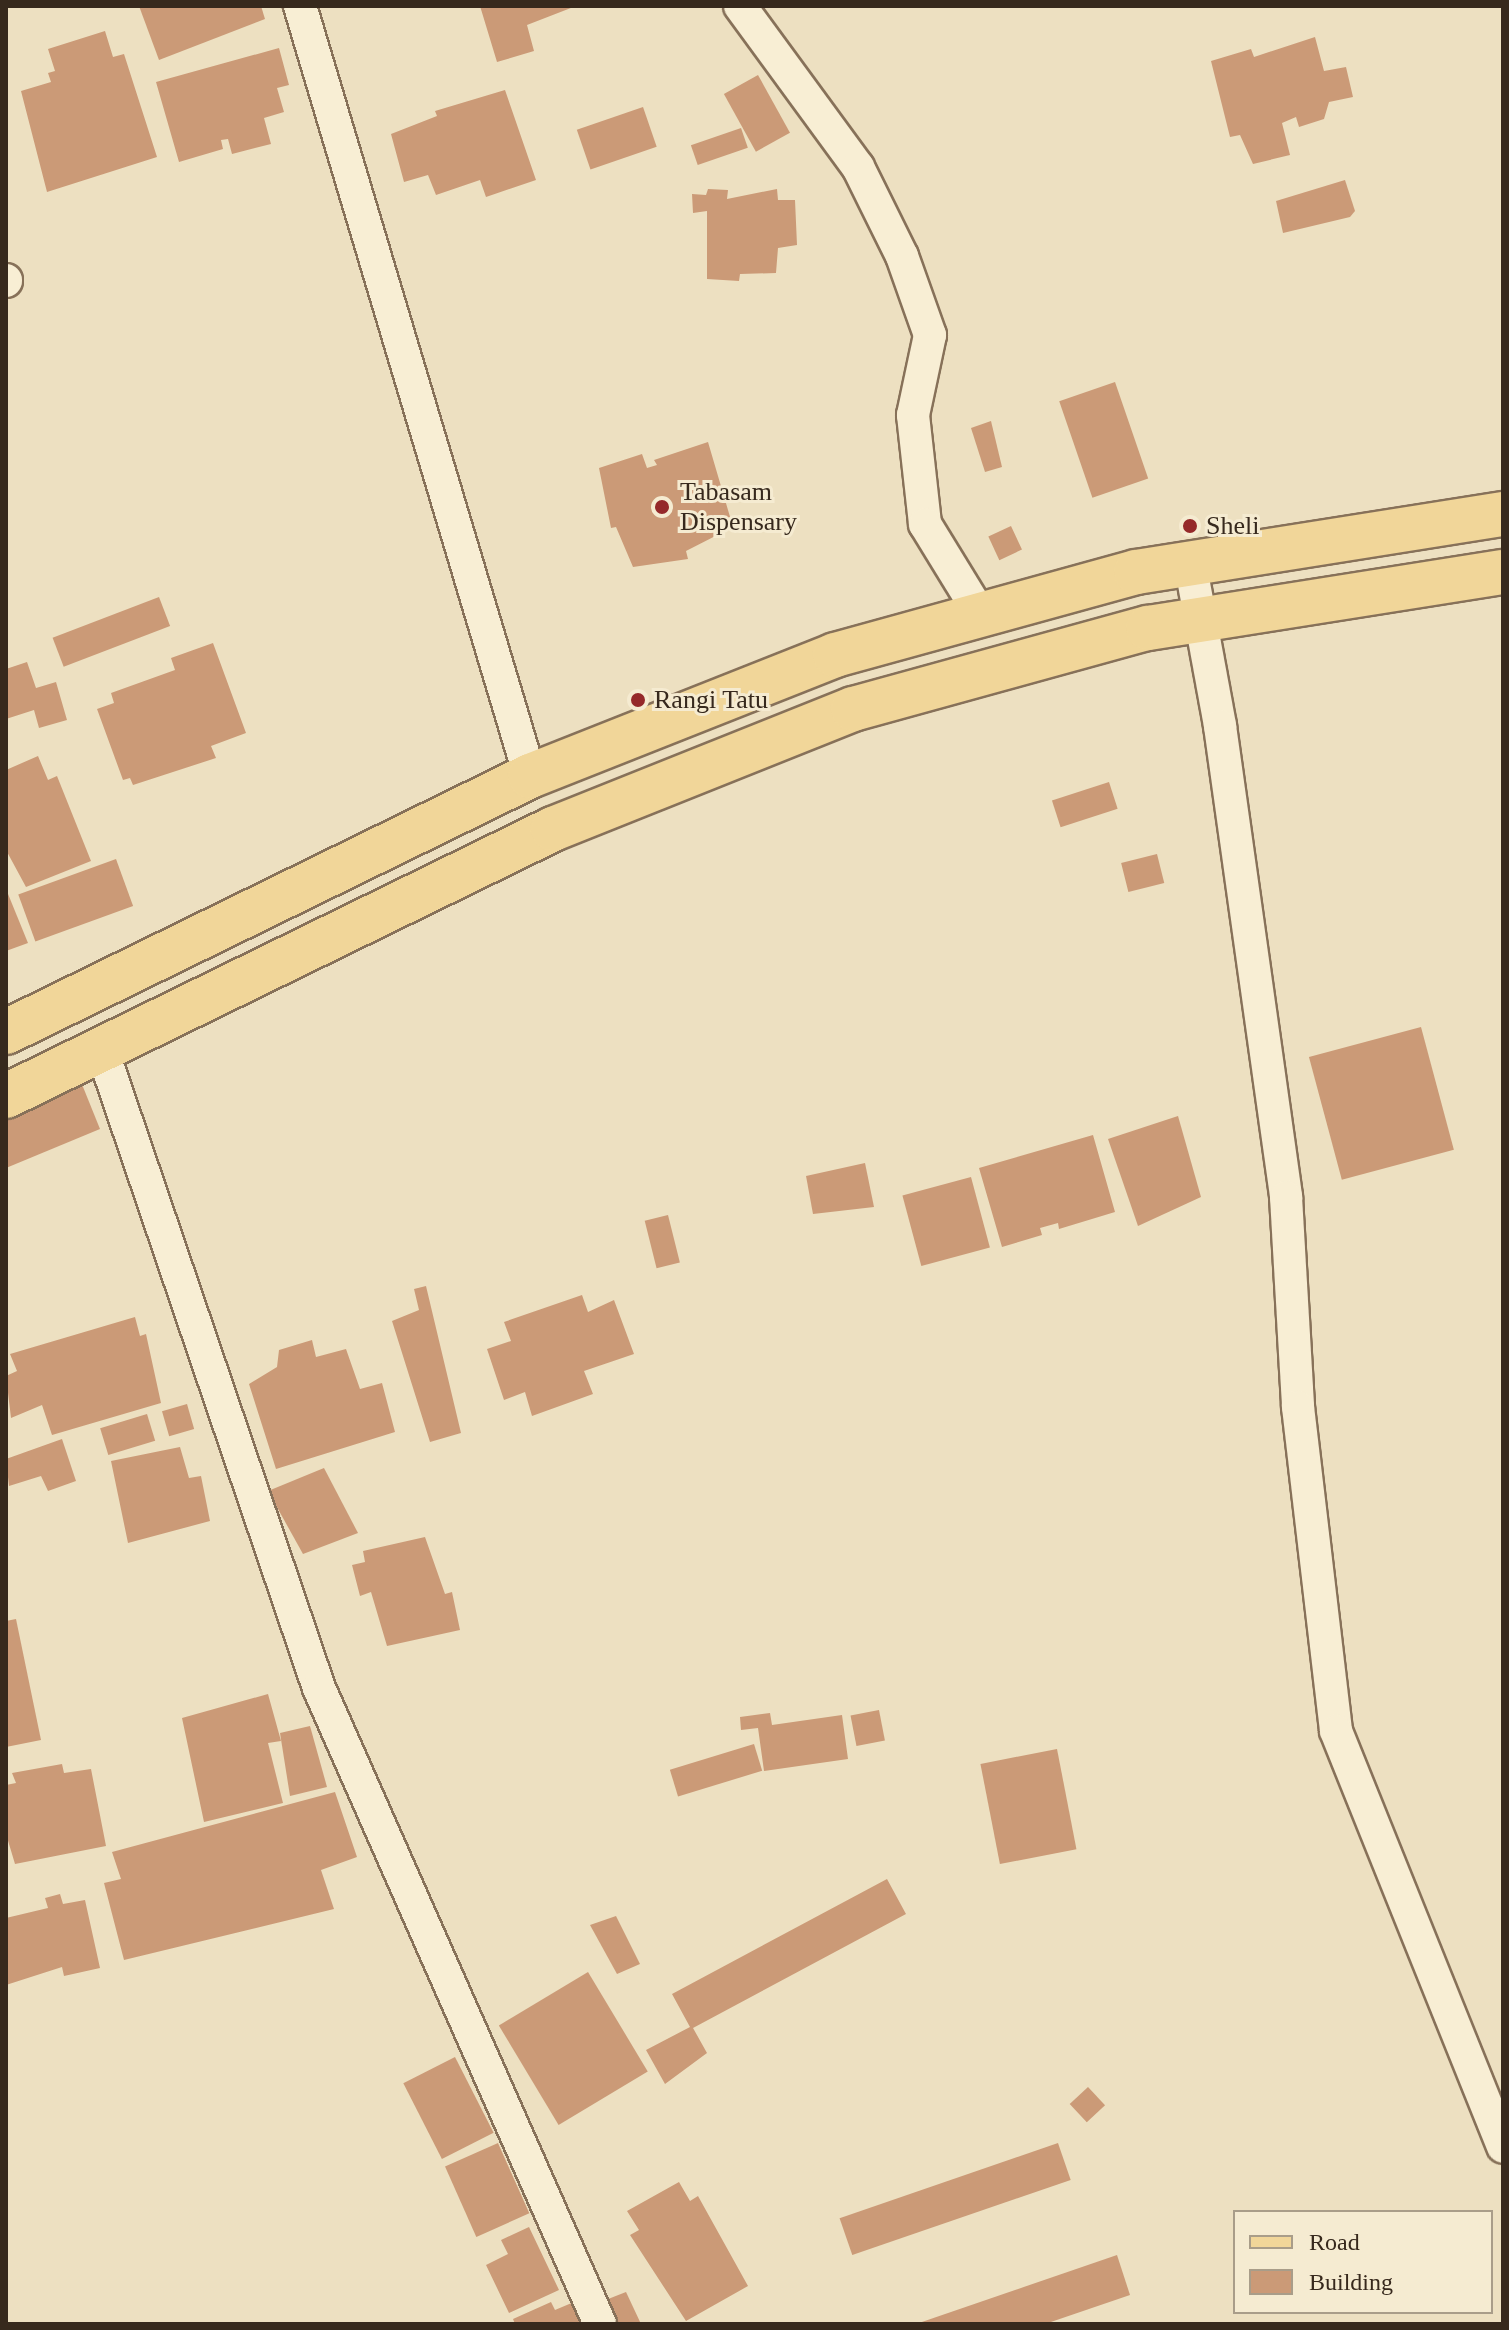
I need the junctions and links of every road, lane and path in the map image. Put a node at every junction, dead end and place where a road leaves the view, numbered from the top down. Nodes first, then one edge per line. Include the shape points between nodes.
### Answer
1 (300, 6) edge
2 (740, 6) edge
3 (1503, 514) edge
4 (1190, 562) junction
5 (1503, 572) edge
6 (979, 612) junction
7 (1199, 621) junction
8 (530, 776) junction
9 (6, 1032) edge
10 (101, 1047) junction
11 (6, 1096) edge
12 (1503, 2147) edge
13 (600, 2324) edge

1 - 8 street
2 - 6 street via 858,167 902,256 930,335 913,415 925,524
3 - 4 main road
4 - 6 main road
4 - 7 street
5 - 7 main road
6 - 8 main road via 835,655
7 - 10 main road via 1117,636 853,709 553,829
7 - 12 street via 1220,726 1286,1197 1298,1407 1336,1731
8 - 9 main road
10 - 11 main road
10 - 13 street via 319,1688

